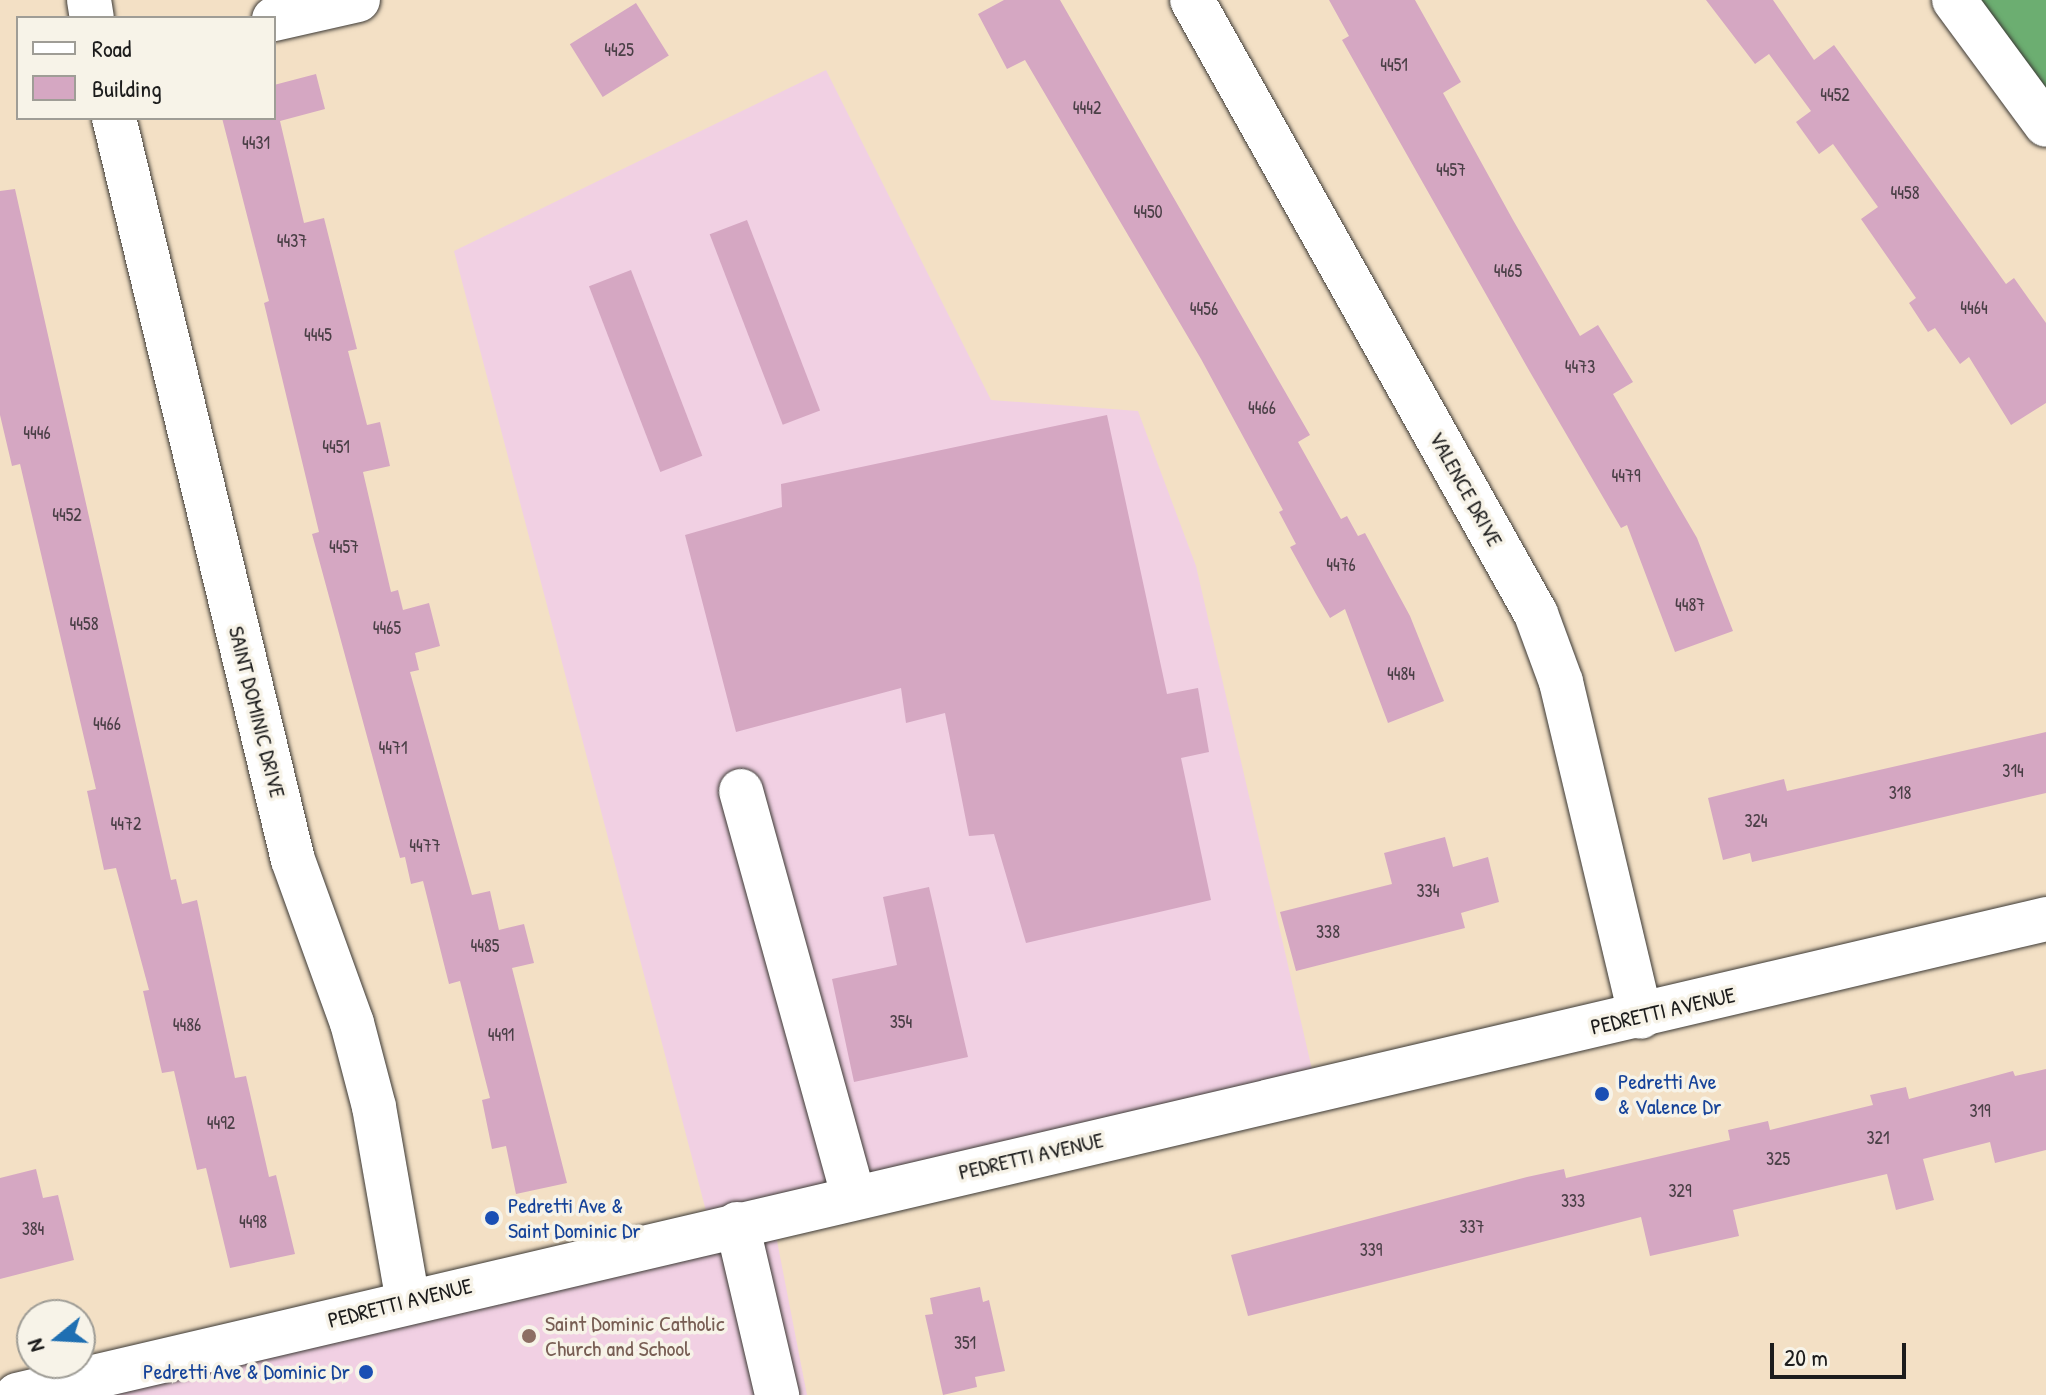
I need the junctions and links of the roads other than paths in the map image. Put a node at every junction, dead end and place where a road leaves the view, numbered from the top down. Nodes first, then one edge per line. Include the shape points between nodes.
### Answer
1 (358, 0) edge
2 (1192, 0) edge
3 (1954, 0) edge
4 (276, 19) edge
5 (114, 120) edge
6 (2046, 125) edge
7 (741, 791) dead end
8 (2046, 919) edge
9 (1641, 1017) junction
10 (853, 1196) junction
11 (737, 1224) junction
12 (408, 1302) junction
13 (17, 1395) edge
14 (777, 1395) edge

1 - 4 street
2 - 9 street, VALENCE DRIVE via 1536,614 1561,682
3 - 6 street
5 - 12 street, SAINT DOMINIC DRIVE via 293,860 352,1023 374,1107
7 - 10 street
8 - 9 street, PEDRETTI AVENUE
9 - 10 street, PEDRETTI AVENUE
10 - 11 street, PEDRETTI AVENUE
11 - 12 street, PEDRETTI AVENUE
11 - 14 street
12 - 13 street, PEDRETTI AVENUE

